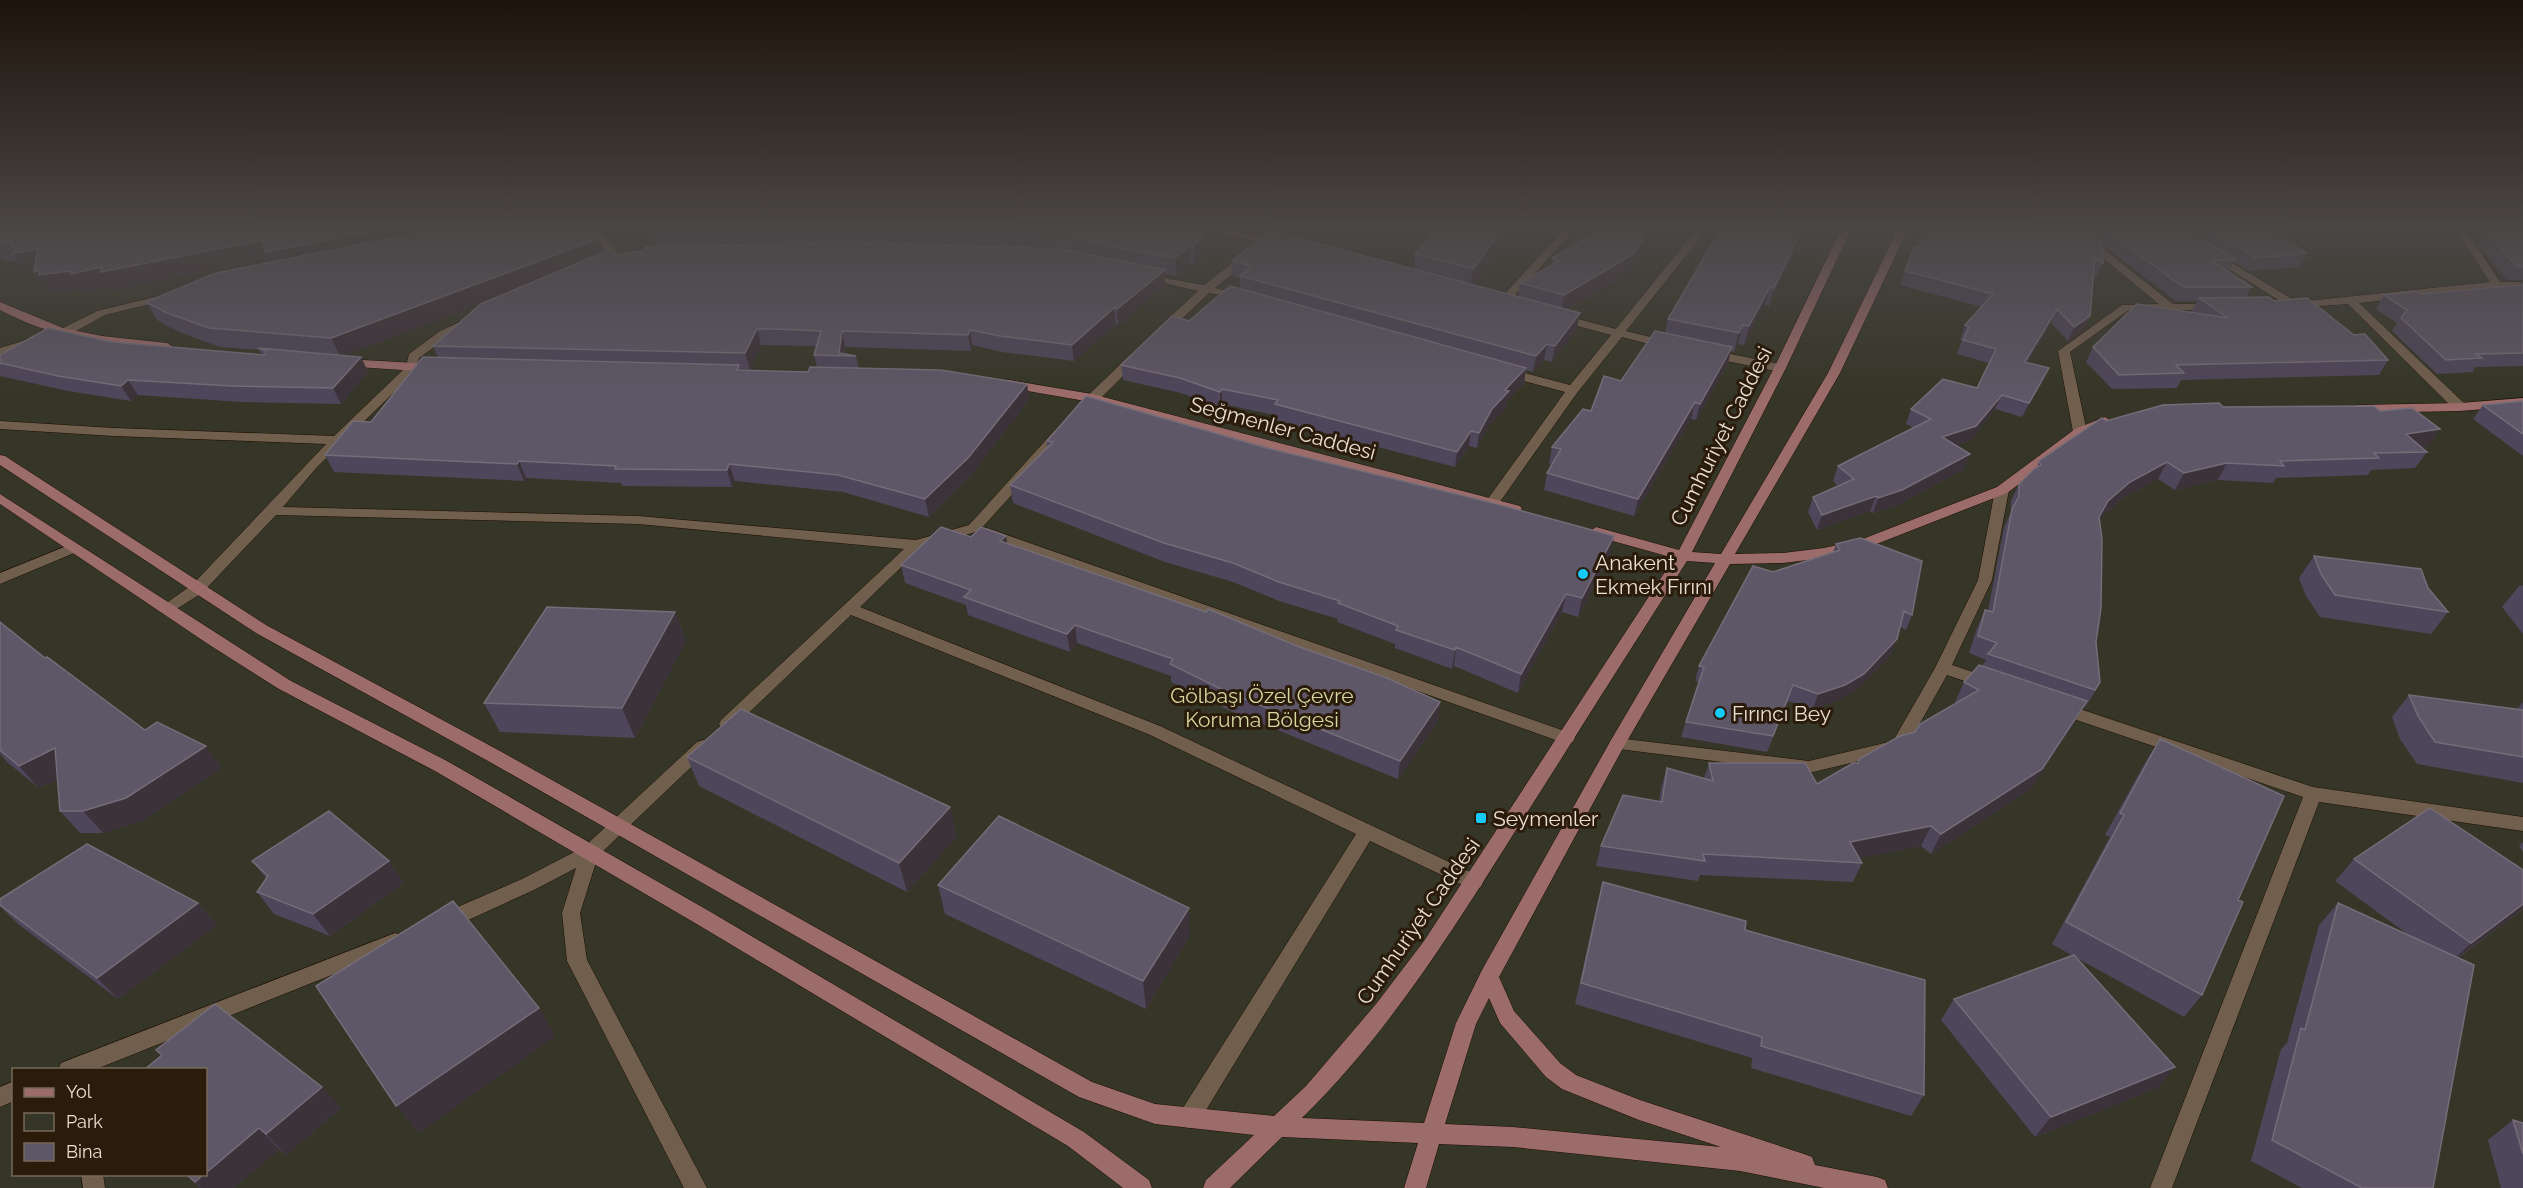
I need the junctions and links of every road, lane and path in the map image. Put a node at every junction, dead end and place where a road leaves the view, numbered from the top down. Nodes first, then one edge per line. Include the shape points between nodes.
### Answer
1 (1180, 282) edge
2 (1214, 282) edge
3 (1521, 282) edge
4 (1659, 282) edge
5 (1821, 282) edge
6 (1877, 282) edge
7 (2139, 282) edge
8 (2256, 282) edge
9 (2495, 282) edge
10 (2497, 285) junction
11 (2523, 285) edge
12 (1207, 288) junction
13 (179, 295) edge
14 (1253, 301) edge
15 (2351, 301) junction
16 (1502, 303) edge
17 (0, 305) edge
18 (2272, 306) edge
19 (2295, 306) junction
20 (2170, 307) junction
21 (2227, 307) edge
22 (1548, 315) edge
23 (480, 317) edge
24 (65, 332) junction
25 (1617, 334) junction
26 (1676, 346) edge
27 (183, 349) edge
28 (1699, 351) edge
29 (0, 352) edge
30 (330, 362) edge
31 (412, 368) junction
32 (1493, 368) edge
33 (1780, 368) junction
34 (447, 369) edge
35 (998, 383) edge
36 (1573, 390) junction
37 (1092, 398) junction
38 (2523, 402) edge
39 (2460, 407) junction
40 (2343, 410) edge
41 (2115, 419) edge
42 (0, 425) edge
43 (2080, 432) junction
44 (337, 440) junction
45 (0, 459) edge
46 (2002, 490) junction
47 (0, 498) edge
48 (1492, 503) junction
49 (272, 511) junction
50 (1526, 512) edge
51 (974, 528) junction
52 (1582, 528) edge
53 (916, 545) junction
54 (74, 548) junction
55 (1683, 556) junction
56 (1727, 559) junction
57 (0, 579) edge
58 (197, 589) junction
59 (849, 609) junction
60 (167, 610) junction
61 (1943, 668) junction
62 (1999, 687) edge
63 (2044, 702) edge
64 (1567, 738) junction
65 (1617, 744) junction
66 (2313, 794) junction
67 (2523, 825) edge
68 (618, 826) junction
69 (1367, 831) junction
70 (590, 852) junction
71 (1474, 882) junction
72 (1489, 976) junction
73 (73, 1068) edge
74 (1189, 1118) junction
75 (1279, 1127) junction
76 (1433, 1134) junction
77 (1846, 1181) junction
78 (696, 1188) edge
79 (1141, 1188) edge
80 (1214, 1188) edge
81 (1415, 1188) edge
82 (1876, 1188) edge
83 (2161, 1188) edge

1 - 12 street
2 - 12 street
3 - 16 street
4 - 25 street
5 - 33 street, Cumhuriyet Caddesi
6 - 56 street via 1834,373
7 - 20 street
8 - 19 street
9 - 10 street
10 - 11 street
10 - 15 street
12 - 14 street
12 - 37 street
13 - 24 street via 120,307
15 - 19 street
15 - 39 street
17 - 24 street via 25,319
18 - 19 street
20 - 21 street
20 - 43 street via 2126,307 2064,351
22 - 25 street
23 - 31 street via 428,345 413,357
24 - 27 street
24 - 29 street
25 - 26 street
25 - 36 street
28 - 33 street
30 - 31 street
31 - 34 street
31 - 44 street
32 - 36 street
33 - 55 street, Cumhuriyet Caddesi
35 - 37 street, Seğmenler Caddesi
36 - 48 street
37 - 48 street, Seğmenler Caddesi
37 - 51 street
38 - 39 street
39 - 40 street
41 - 43 street
42 - 44 street
43 - 46 street
44 - 49 street
45 - 58 street
46 - 56 street via 1864,544 1783,558
46 - 61 street via 1985,580
47 - 54 street
48 - 50 street, Seğmenler Caddesi
49 - 53 street via 639,520
49 - 58 street
51 - 53 street
51 - 64 street
52 - 55 street
53 - 59 street
54 - 57 street
54 - 60 street
55 - 56 street
55 - 64 street, Cumhuriyet Caddesi
56 - 65 street
58 - 60 street
58 - 68 street via 261,629
59 - 68 street
59 - 69 street via 1154,730
60 - 70 street via 285,685 441,766
61 - 62 street
61 - 65 street via 1899,746 1809,767
63 - 66 street
64 - 71 street, Cumhuriyet Caddesi
65 - 72 street
66 - 67 street
66 - 83 street
68 - 70 street
68 - 74 street via 1086,1090 1155,1114
69 - 71 street
69 - 74 street
70 - 73 street via 482,906
70 - 78 street via 572,913 577,961
70 - 79 street via 1076,1139
71 - 75 street, Cumhuriyet Caddesi via 1431,947 1333,1070
72 - 76 street via 1466,1023
72 - 77 street via 1507,1017 1553,1070 1569,1082
74 - 75 street
75 - 76 street
75 - 80 street, Cumhuriyet Caddesi
76 - 77 street via 1502,1136 1740,1160
76 - 81 street
77 - 82 street

